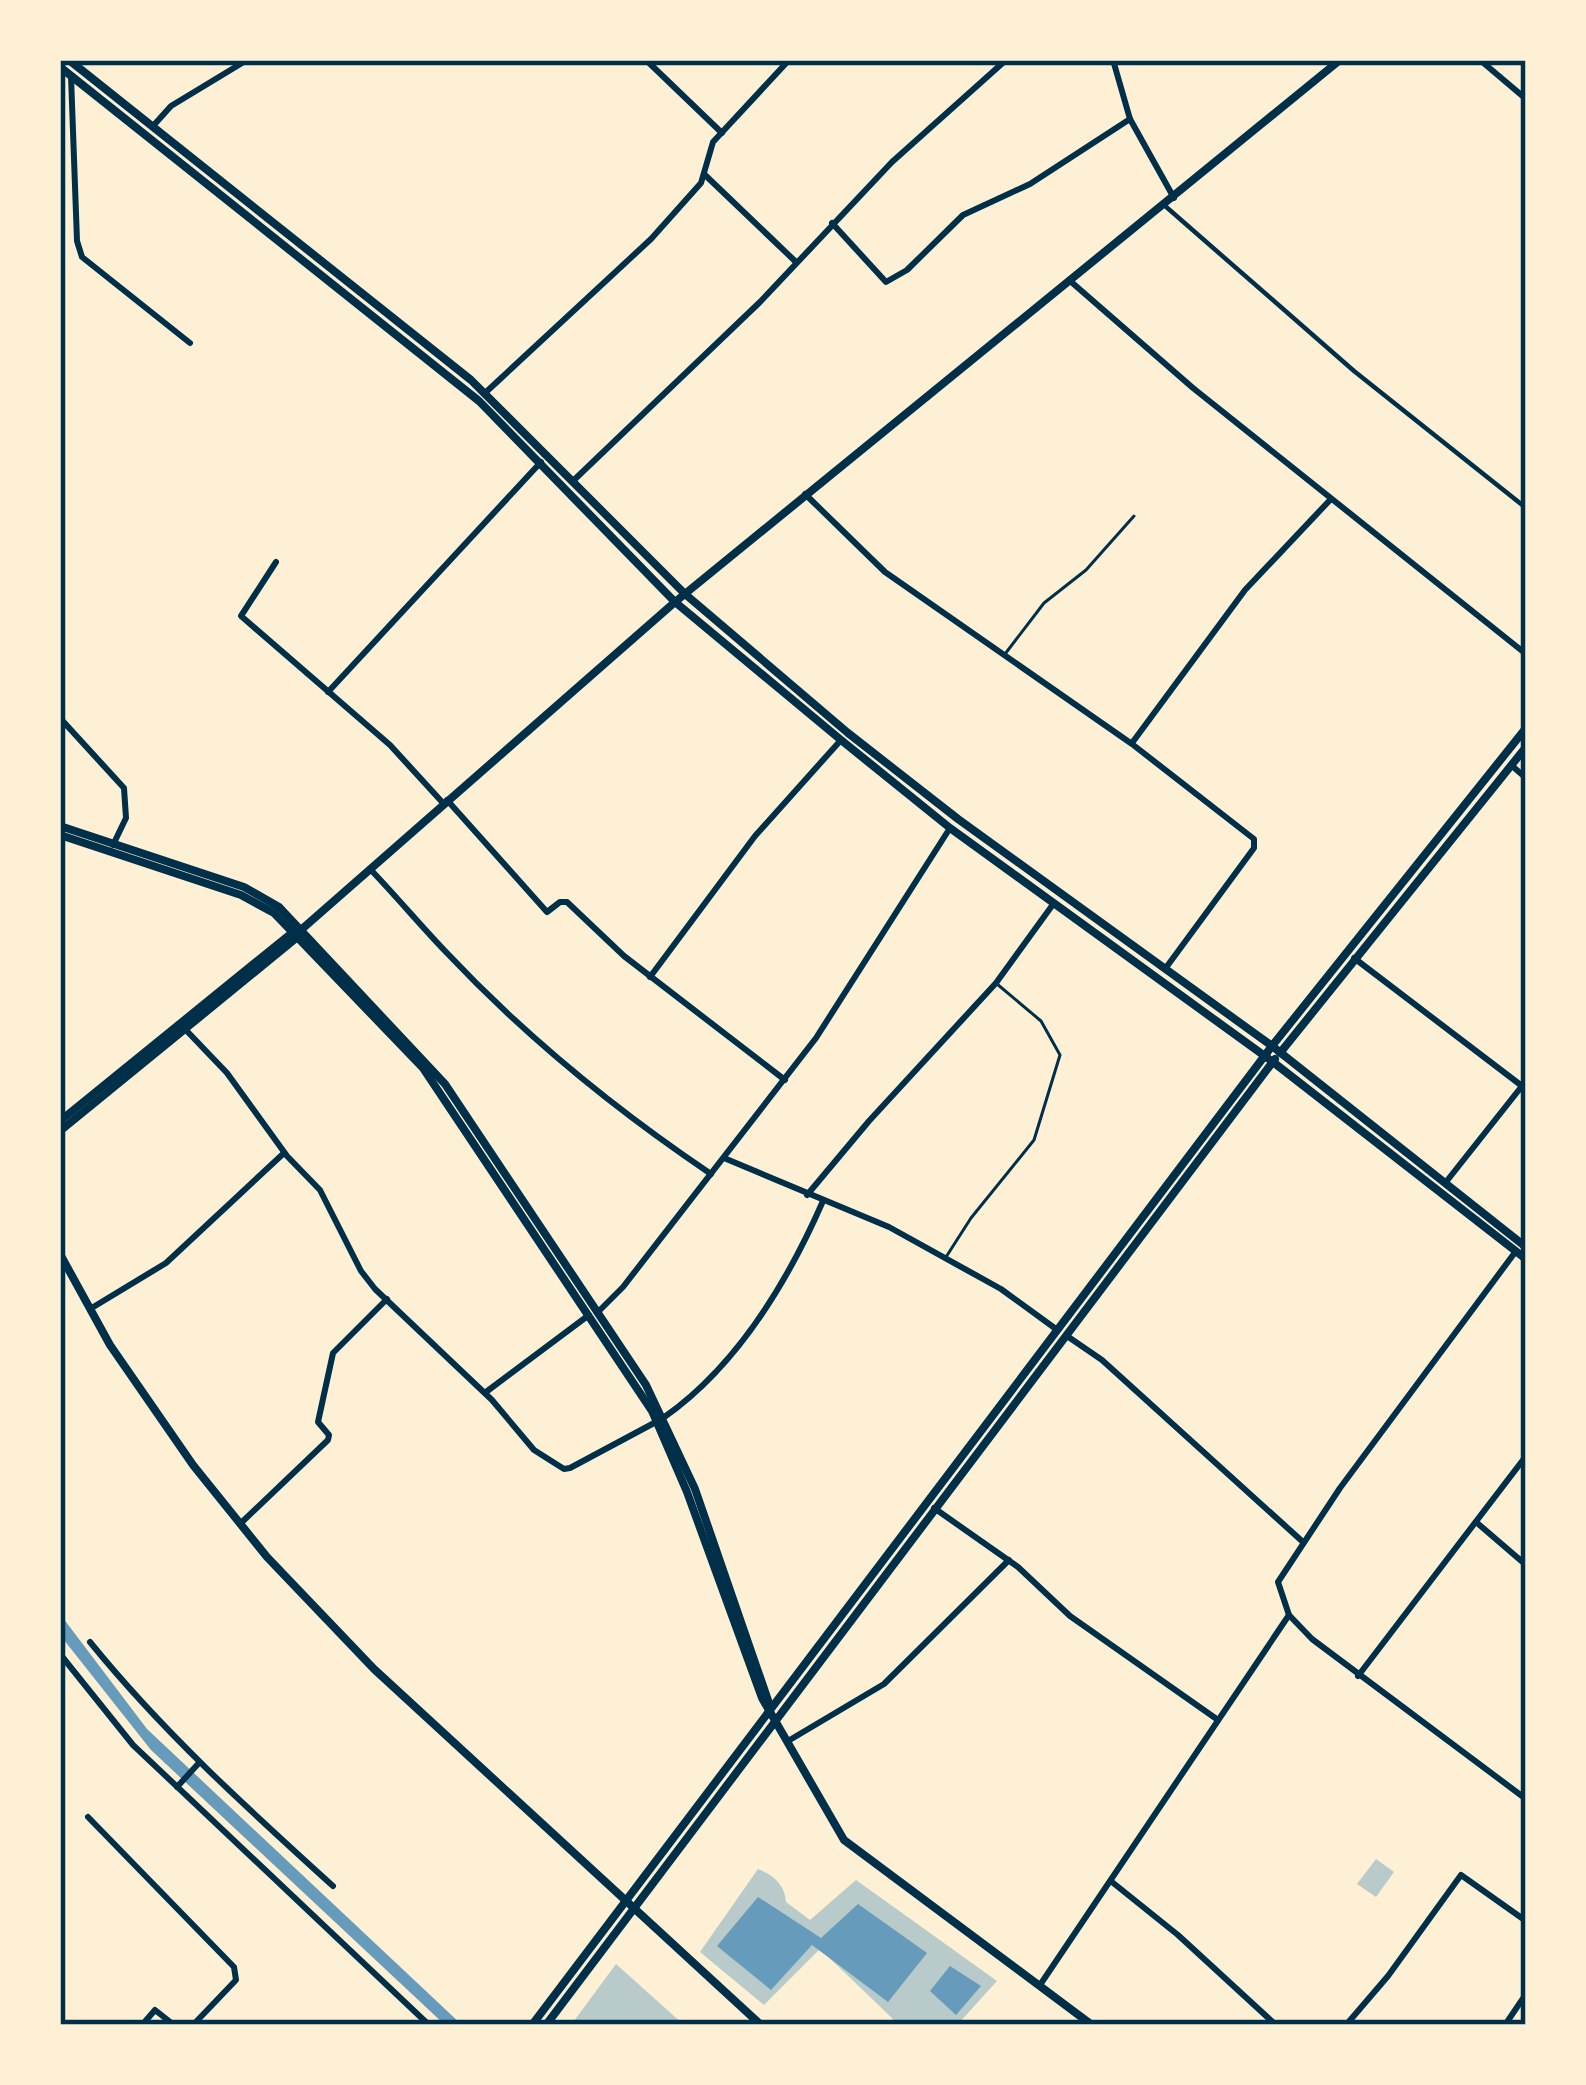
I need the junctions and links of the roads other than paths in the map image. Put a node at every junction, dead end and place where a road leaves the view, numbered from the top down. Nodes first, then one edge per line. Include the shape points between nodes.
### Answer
1 (69, 60) edge
2 (247, 60) edge
3 (646, 60) edge
4 (789, 60) edge
5 (1006, 60) edge
6 (1113, 60) edge
7 (1340, 60) edge
8 (1480, 60) edge
9 (60, 67) edge
10 (71, 76) junction
11 (1526, 99) edge
12 (1130, 118) junction
13 (154, 127) junction
14 (722, 133) junction
15 (704, 173) junction
16 (1174, 198) junction
17 (1164, 205) junction
18 (832, 224) junction
19 (796, 262) junction
20 (1068, 279) junction
21 (190, 344) dead end
22 (485, 393) junction
23 (541, 462) junction
24 (574, 480) junction
25 (805, 494) junction
26 (1330, 500) junction
27 (1526, 508) edge
28 (1134, 516) dead end
29 (276, 562) dead end
30 (685, 594) junction
31 (675, 602) junction
32 (1526, 654) edge
33 (1003, 657) junction
34 (328, 692) junction
35 (60, 718) edge
36 (1526, 728) edge
37 (841, 740) junction
38 (1132, 744) junction
39 (1526, 747) edge
40 (1511, 765) junction
41 (1526, 778) edge
42 (445, 801) junction
43 (950, 828) junction
44 (60, 831) edge
45 (113, 844) junction
46 (369, 868) junction
47 (1054, 903) junction
48 (298, 933) junction
49 (1354, 958) junction
50 (1165, 968) junction
51 (650, 977) junction
52 (996, 982) junction
53 (183, 1026) junction
54 (1272, 1054) junction
55 (785, 1080) junction
56 (60, 1121) edge
57 (60, 1131) edge
58 (284, 1153) junction
59 (724, 1158) junction
60 (711, 1174) junction
61 (1446, 1182) junction
62 (807, 1196) junction
63 (823, 1201) junction
64 (1521, 1249) edge
65 (60, 1255) edge
66 (946, 1258) junction
67 (1526, 1259) edge
68 (387, 1299) junction
69 (90, 1309) junction
70 (593, 1314) junction
71 (1055, 1329) junction
72 (1065, 1335) junction
73 (485, 1393) junction
74 (660, 1420) junction
75 (1526, 1456) edge
76 (934, 1508) junction
77 (1476, 1522) junction
78 (240, 1524) junction
79 (1303, 1542) junction
80 (1009, 1560) junction
81 (1526, 1565) edge
82 (1289, 1615) junction
83 (90, 1642) dead end
84 (60, 1654) edge
85 (1358, 1676) junction
86 (771, 1707) junction
87 (776, 1718) junction
88 (1218, 1720) junction
89 (788, 1741) junction
90 (195, 1767) junction
91 (180, 1784) junction
92 (1526, 1799) edge
93 (88, 1817) dead end
94 (1112, 1882) junction
95 (333, 1886) dead end
96 (626, 1901) junction
97 (634, 1909) junction
98 (1526, 1921) edge
99 (1039, 1987) junction
100 (1526, 1994) edge
101 (142, 2025) edge
102 (174, 2025) edge
103 (193, 2025) edge
104 (429, 2025) edge
105 (532, 2025) edge
106 (546, 2025) edge
107 (761, 2025) edge
108 (1093, 2025) edge
109 (1276, 2025) edge
110 (1346, 2025) edge
111 (1504, 2025) edge

1 - 13 main road
2 - 13 street via 180,100
3 - 14 street
4 - 14 street
5 - 18 street
6 - 12 street
7 - 16 main road
8 - 11 street
9 - 10 main road
10 - 21 street via 82,257
10 - 23 main road via 462,387
12 - 16 street
12 - 18 street via 1030,184 963,215 886,282
13 - 22 main road
14 - 15 street
15 - 19 street
15 - 22 street via 651,239
16 - 17 main road
17 - 20 main road
17 - 27 street
18 - 19 street
19 - 24 street
20 - 25 main road
20 - 26 street
22 - 24 main road
23 - 31 main road
23 - 34 street
24 - 30 main road
25 - 30 main road
25 - 33 street via 885,572
26 - 32 street
26 - 38 street via 1246,590
28 - 33 lane via 1044,603
29 - 34 street via 242,616
30 - 31 main road
30 - 50 main road via 922,790
31 - 37 main road
31 - 42 main road
33 - 38 street
34 - 42 street
35 - 45 street via 124,788 126,818
36 - 54 main road
37 - 43 main road
37 - 51 street via 755,836
38 - 50 street via 1254,839
39 - 40 main road
40 - 41 street
40 - 49 main road
42 - 46 main road
42 - 51 street via 548,912 567,902
43 - 47 main road
43 - 55 street
44 - 45 main road
44 - 48 main road via 241,895
45 - 48 main road via 244,887 279,907
46 - 48 main road
46 - 60 street via 556,1055
47 - 52 street
47 - 54 main road
48 - 53 main road
48 - 70 main road via 439,1089
49 - 54 main road
49 - 61 street via 1522,1086
50 - 54 main road
51 - 55 street
52 - 62 street
52 - 66 lane via 1041,1021 1060,1055 1028,1150
53 - 56 main road
53 - 57 main road
53 - 58 street
54 - 61 main road
54 - 64 main road
54 - 71 main road
54 - 72 main road
55 - 59 street
58 - 68 street via 320,1190 361,1271
58 - 69 street via 166,1263
59 - 60 street
59 - 62 street
60 - 70 street
61 - 64 main road
62 - 63 street
63 - 66 street
63 - 74 street via 799,1253 729,1357
64 - 67 main road
64 - 79 street
65 - 69 main road
66 - 71 street
68 - 73 street
68 - 78 street via 329,1361 318,1422 328,1440
69 - 78 main road
70 - 73 street
70 - 74 main road
71 - 86 main road
72 - 76 main road
72 - 79 street
73 - 74 street via 534,1450 564,1469
74 - 86 main road via 695,1489
75 - 77 street
76 - 80 street
76 - 87 main road
77 - 81 street
77 - 85 street
78 - 96 main road via 374,1669
79 - 82 street via 1279,1579
80 - 88 street via 1070,1616
80 - 89 street via 884,1684
82 - 85 street
82 - 88 street
83 - 90 street
84 - 91 street via 118,1729
85 - 92 street
86 - 87 main road
86 - 96 main road
87 - 89 main road
87 - 97 main road
88 - 94 street
89 - 99 main road via 855,1851
90 - 91 street
90 - 95 street
91 - 104 street
93 - 103 street via 234,1967 236,1979
94 - 99 street
94 - 109 street
96 - 97 main road
96 - 105 main road
97 - 106 main road
97 - 107 main road
98 - 110 street via 1461,1875
99 - 108 main road
100 - 111 street
101 - 102 street via 155,2010

